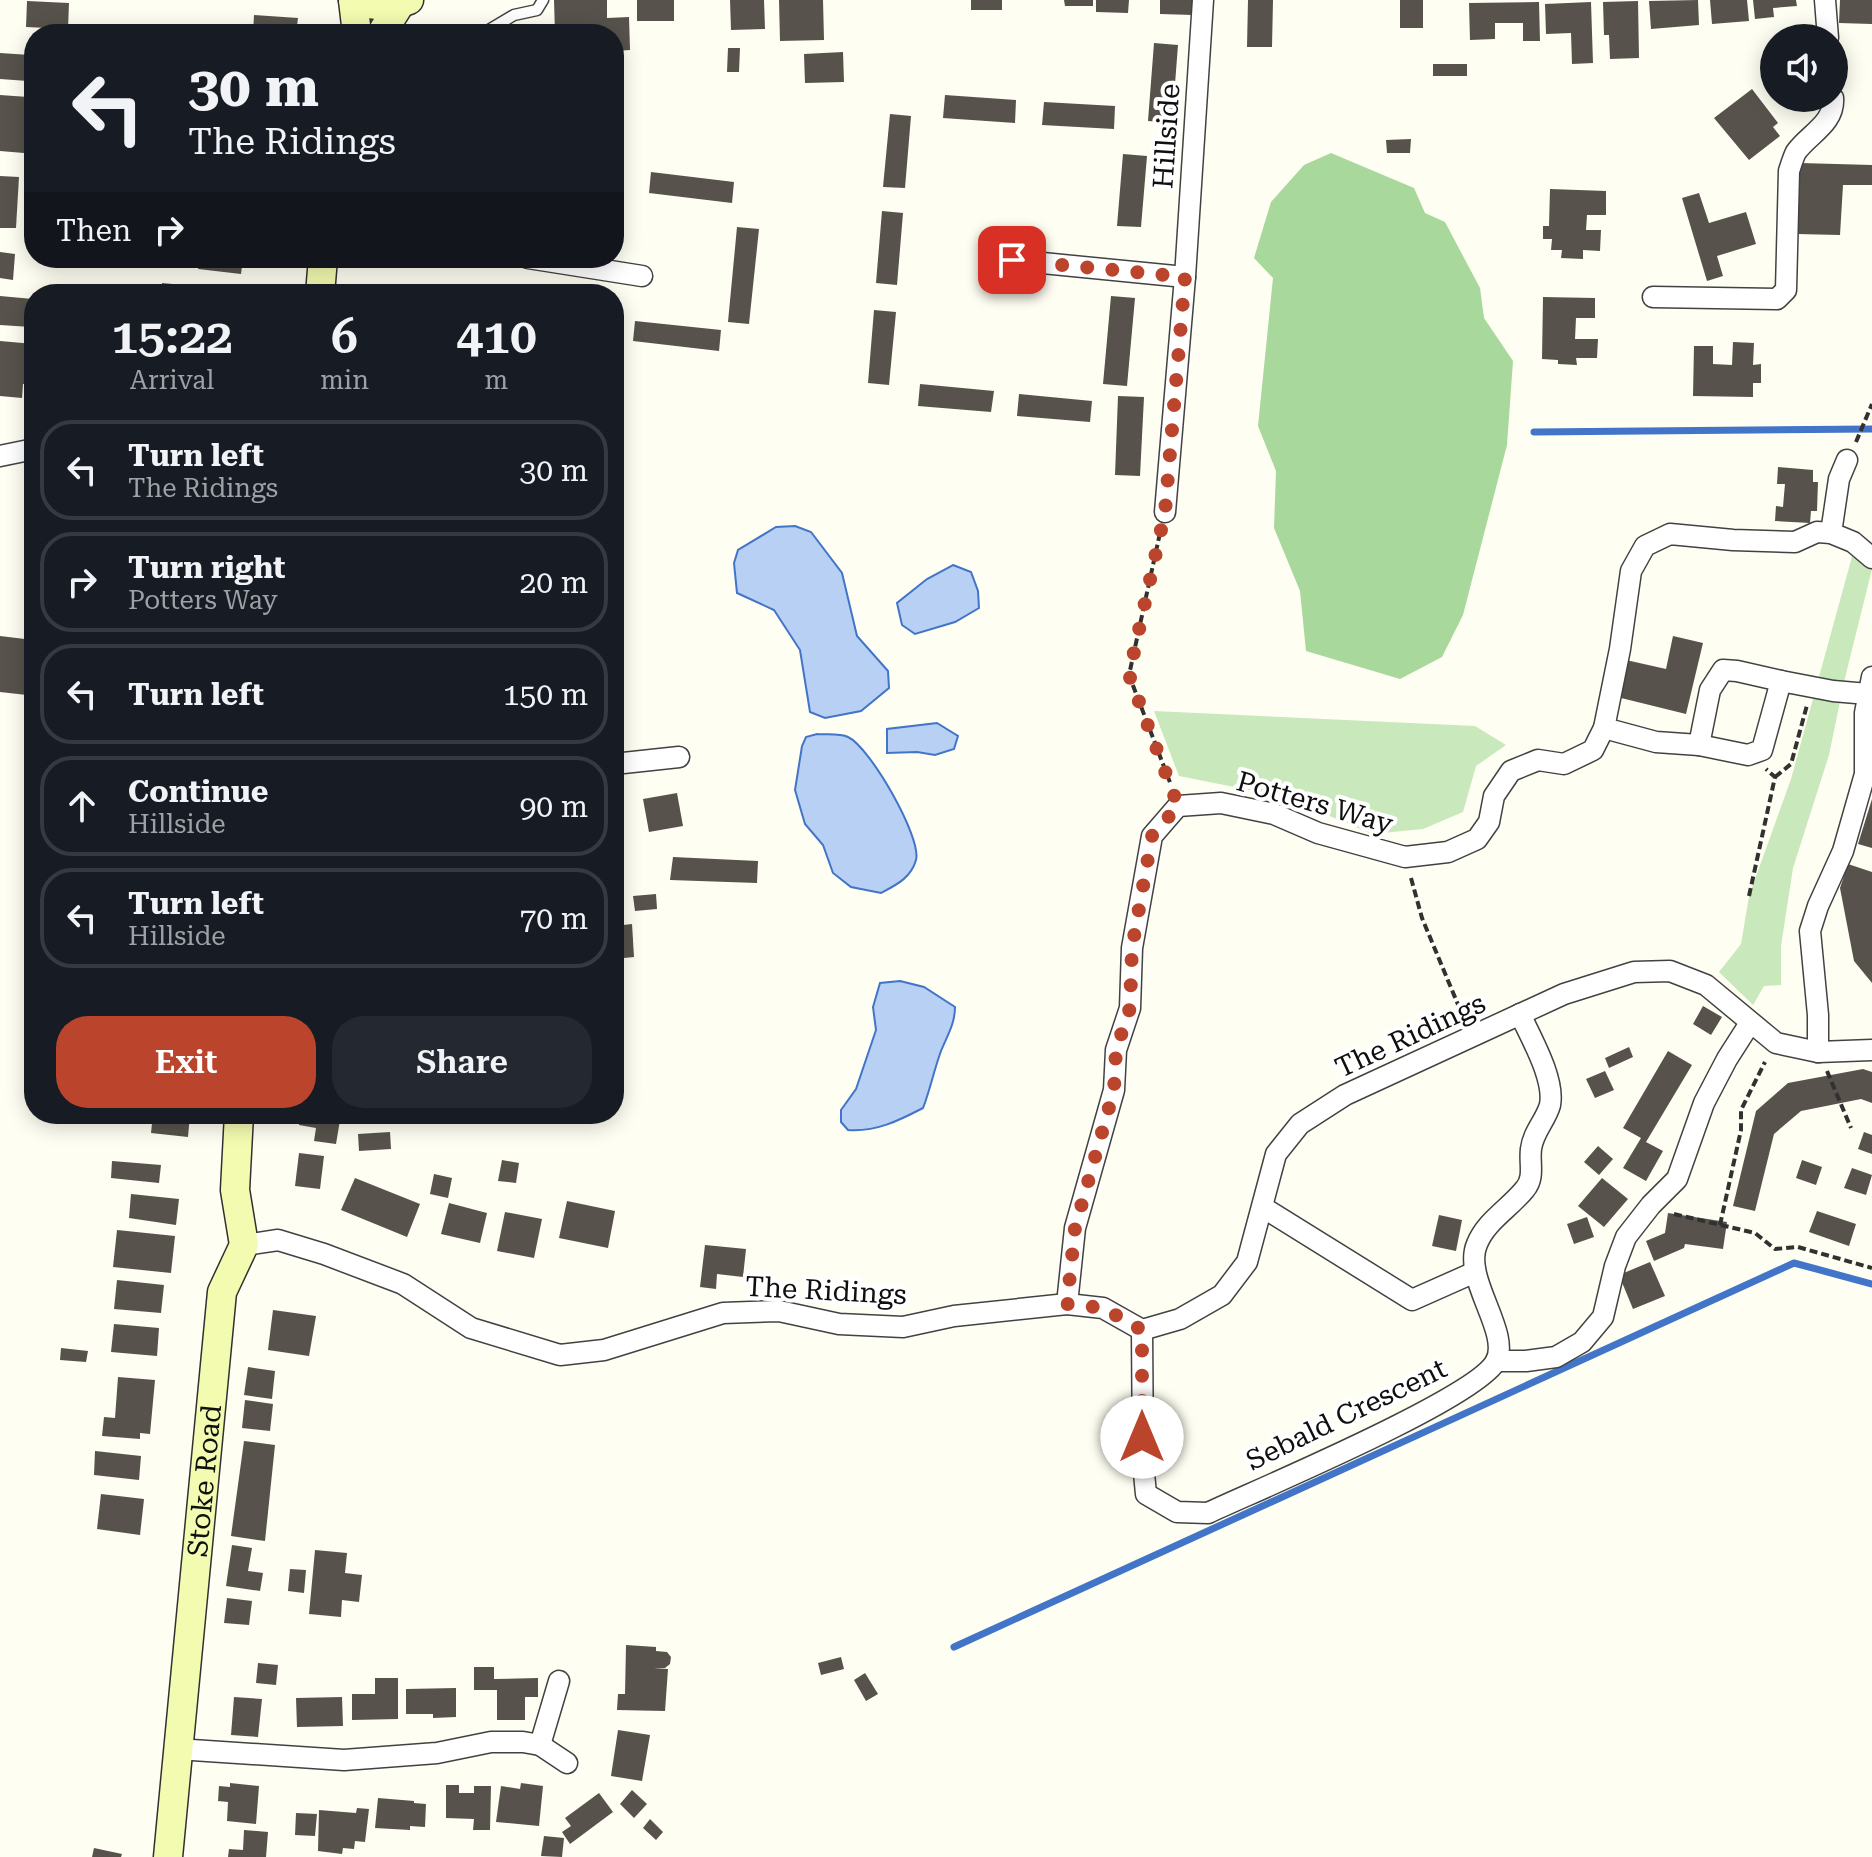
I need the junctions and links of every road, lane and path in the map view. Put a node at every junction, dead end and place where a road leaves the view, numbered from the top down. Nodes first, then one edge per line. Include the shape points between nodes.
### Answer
1 (353, 0) edge
2 (543, 0) edge
3 (1203, 0) edge
4 (1825, 0) edge
5 (404, 2) edge
6 (356, 24) edge
7 (388, 24) edge
8 (499, 24) edge
9 (1827, 24) edge
10 (1832, 112) edge
11 (1012, 260) dead end
12 (591, 268) edge
13 (642, 276) dead end
14 (1185, 277) junction
15 (1653, 297) dead end
16 (1872, 404) edge
17 (24, 451) edge
18 (0, 456) edge
19 (1847, 460) joint
20 (1165, 512) joint
21 (1831, 533) junction
22 (1872, 558) edge
23 (1781, 681) junction
24 (1870, 686) edge
25 (1812, 687) junction
26 (1604, 728) junction
27 (1699, 745) junction
28 (1748, 755) junction
29 (679, 757) dead end
30 (624, 763) edge
31 (1869, 774) edge
32 (1775, 777) junction
33 (1178, 806) junction
34 (1405, 857) junction
35 (1749, 896) dead end
36 (1520, 1014) junction
37 (1750, 1023) junction
38 (1471, 1037) junction
39 (1776, 1043) junction
40 (1872, 1050) edge
41 (1818, 1052) junction
42 (238, 1124) edge
43 (1851, 1128) dead end
44 (1651, 1205) junction
45 (1264, 1208) junction
46 (1719, 1226) junction
47 (244, 1245) junction
48 (1872, 1268) edge
49 (1475, 1272) junction
50 (1067, 1304) junction
51 (1142, 1330) junction
52 (1496, 1361) junction
53 (559, 1681) dead end
54 (540, 1745) junction
55 (177, 1749) junction
56 (567, 1763) dead end
57 (168, 1855) edge

1 - 5 street via 376,6
1 - 6 street
2 - 8 lane via 537,10
3 - 14 street, Hillside
4 - 9 street
5 - 7 street
10 - 15 street via 1795,153 1789,171 1786,290 1777,299
11 - 14 street
12 - 13 street
14 - 20 street, Hillside
16 - 19 path
17 - 18 street
19 - 21 street
20 - 33 path via 1129,675
21 - 22 street
21 - 26 street, Potters Way via 1817,532 1795,542 1670,534 1645,546 1631,571
23 - 25 street
23 - 27 street via 1723,670 1710,690
23 - 28 street via 1762,750
24 - 25 street
24 - 31 street via 1865,713
25 - 32 path via 1791,764
26 - 27 street via 1656,742
26 - 34 street, Potters Way via 1593,750 1564,764 1538,760 1511,771 1494,796 1489,822 1477,839 1448,852
27 - 28 street
28 - 32 path
29 - 30 street
31 - 41 street via 1810,931
32 - 35 path
33 - 34 street, Potters Way via 1221,803 1274,814 1318,833
33 - 50 street via 1152,836 1132,948 1130,1008 1116,1050 1114,1090 1075,1228
34 - 38 path via 1422,918
36 - 37 street, The Ridings via 1634,972 1670,971 1706,985
36 - 38 street, The Ridings
36 - 49 street via 1550,1085 1550,1106 1535,1132 1527,1188 1476,1245
37 - 39 street, The Ridings
37 - 44 street via 1704,1103 1677,1179
38 - 45 street, The Ridings via 1345,1095 1300,1124 1276,1154
39 - 41 street, The Ridings
39 - 46 path via 1741,1110
40 - 41 street, The Ridings
41 - 43 path
42 - 47 street via 235,1190
44 - 46 path
44 - 52 street via 1626,1237 1603,1317 1582,1342 1556,1357
45 - 49 street via 1412,1300
45 - 51 street, The Ridings via 1247,1262 1222,1295 1180,1319
46 - 48 path via 1755,1233 1775,1249 1798,1247
47 - 50 street, The Ridings via 278,1240 324,1254 403,1284 471,1328 560,1355 604,1350 723,1313 779,1311 839,1324 903,1327
47 - 55 street, Stoke Road via 222,1292
49 - 52 street via 1499,1342
50 - 51 street, The Ridings via 1103,1308
51 - 52 street, Sebald Crescent via 1146,1494 1177,1512 1208,1513 1429,1410
53 - 54 street
54 - 55 street via 491,1742 437,1753 344,1760
54 - 56 street
55 - 57 street, Stoke Road

